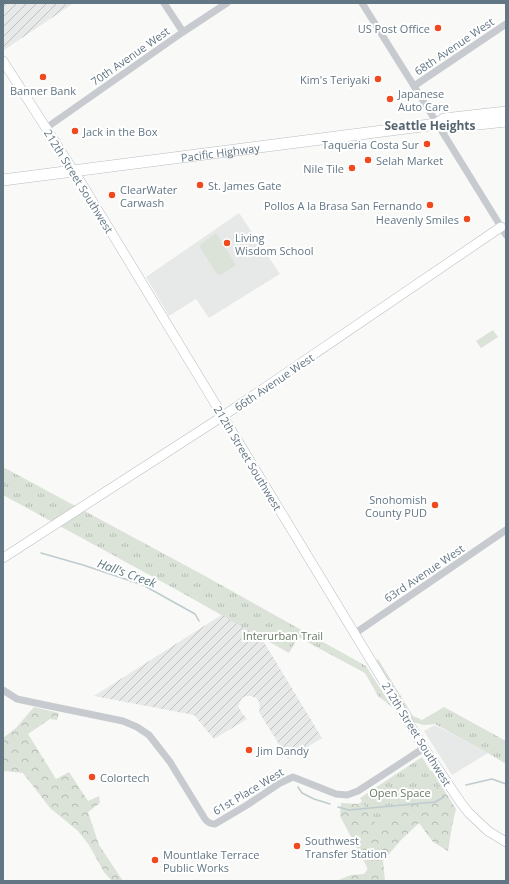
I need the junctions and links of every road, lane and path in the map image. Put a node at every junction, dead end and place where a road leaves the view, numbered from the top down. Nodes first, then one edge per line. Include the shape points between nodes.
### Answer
1 (164, 3) edge
2 (227, 3) edge
3 (362, 3) edge
4 (506, 24) edge
5 (182, 32) junction
6 (3, 62) edge
7 (414, 86) junction
8 (506, 112) edge
9 (506, 121) edge
10 (437, 124) junction
11 (46, 128) junction
12 (74, 171) junction
13 (3, 180) edge
14 (501, 227) junction
15 (506, 236) edge
16 (223, 416) junction
17 (506, 530) edge
18 (3, 558) edge
19 (354, 634) junction
20 (3, 690) edge
21 (424, 748) junction
22 (506, 842) edge

1 - 5 street
2 - 5 street, 70th Avenue West
3 - 7 street
4 - 7 street, 68th Avenue West
5 - 11 street, 70th Avenue West
6 - 11 main road, 212th Street Southwest
7 - 10 street
8 - 10 highway, Pacific Highway via 444,119
9 - 10 highway, Pacific Highway via 450,128
10 - 12 highway, Pacific Highway
10 - 14 street
11 - 12 main road, 212th Street Southwest
12 - 13 highway, Pacific Highway
12 - 16 main road, 212th Street Southwest
14 - 15 street
14 - 16 main road, 66th Avenue West
16 - 18 main road, 66th Avenue West
16 - 19 main road, 212th Street Southwest
17 - 19 street, 63rd Avenue West
19 - 21 main road, 212th Street Southwest
20 - 21 street, 61st Place West via 17,699 123,721 137,727 149,735 170,762 205,820 210,824 215,824 293,777 336,794 346,795 358,791
21 - 22 main road, 212th Street Southwest via 469,813 488,831

